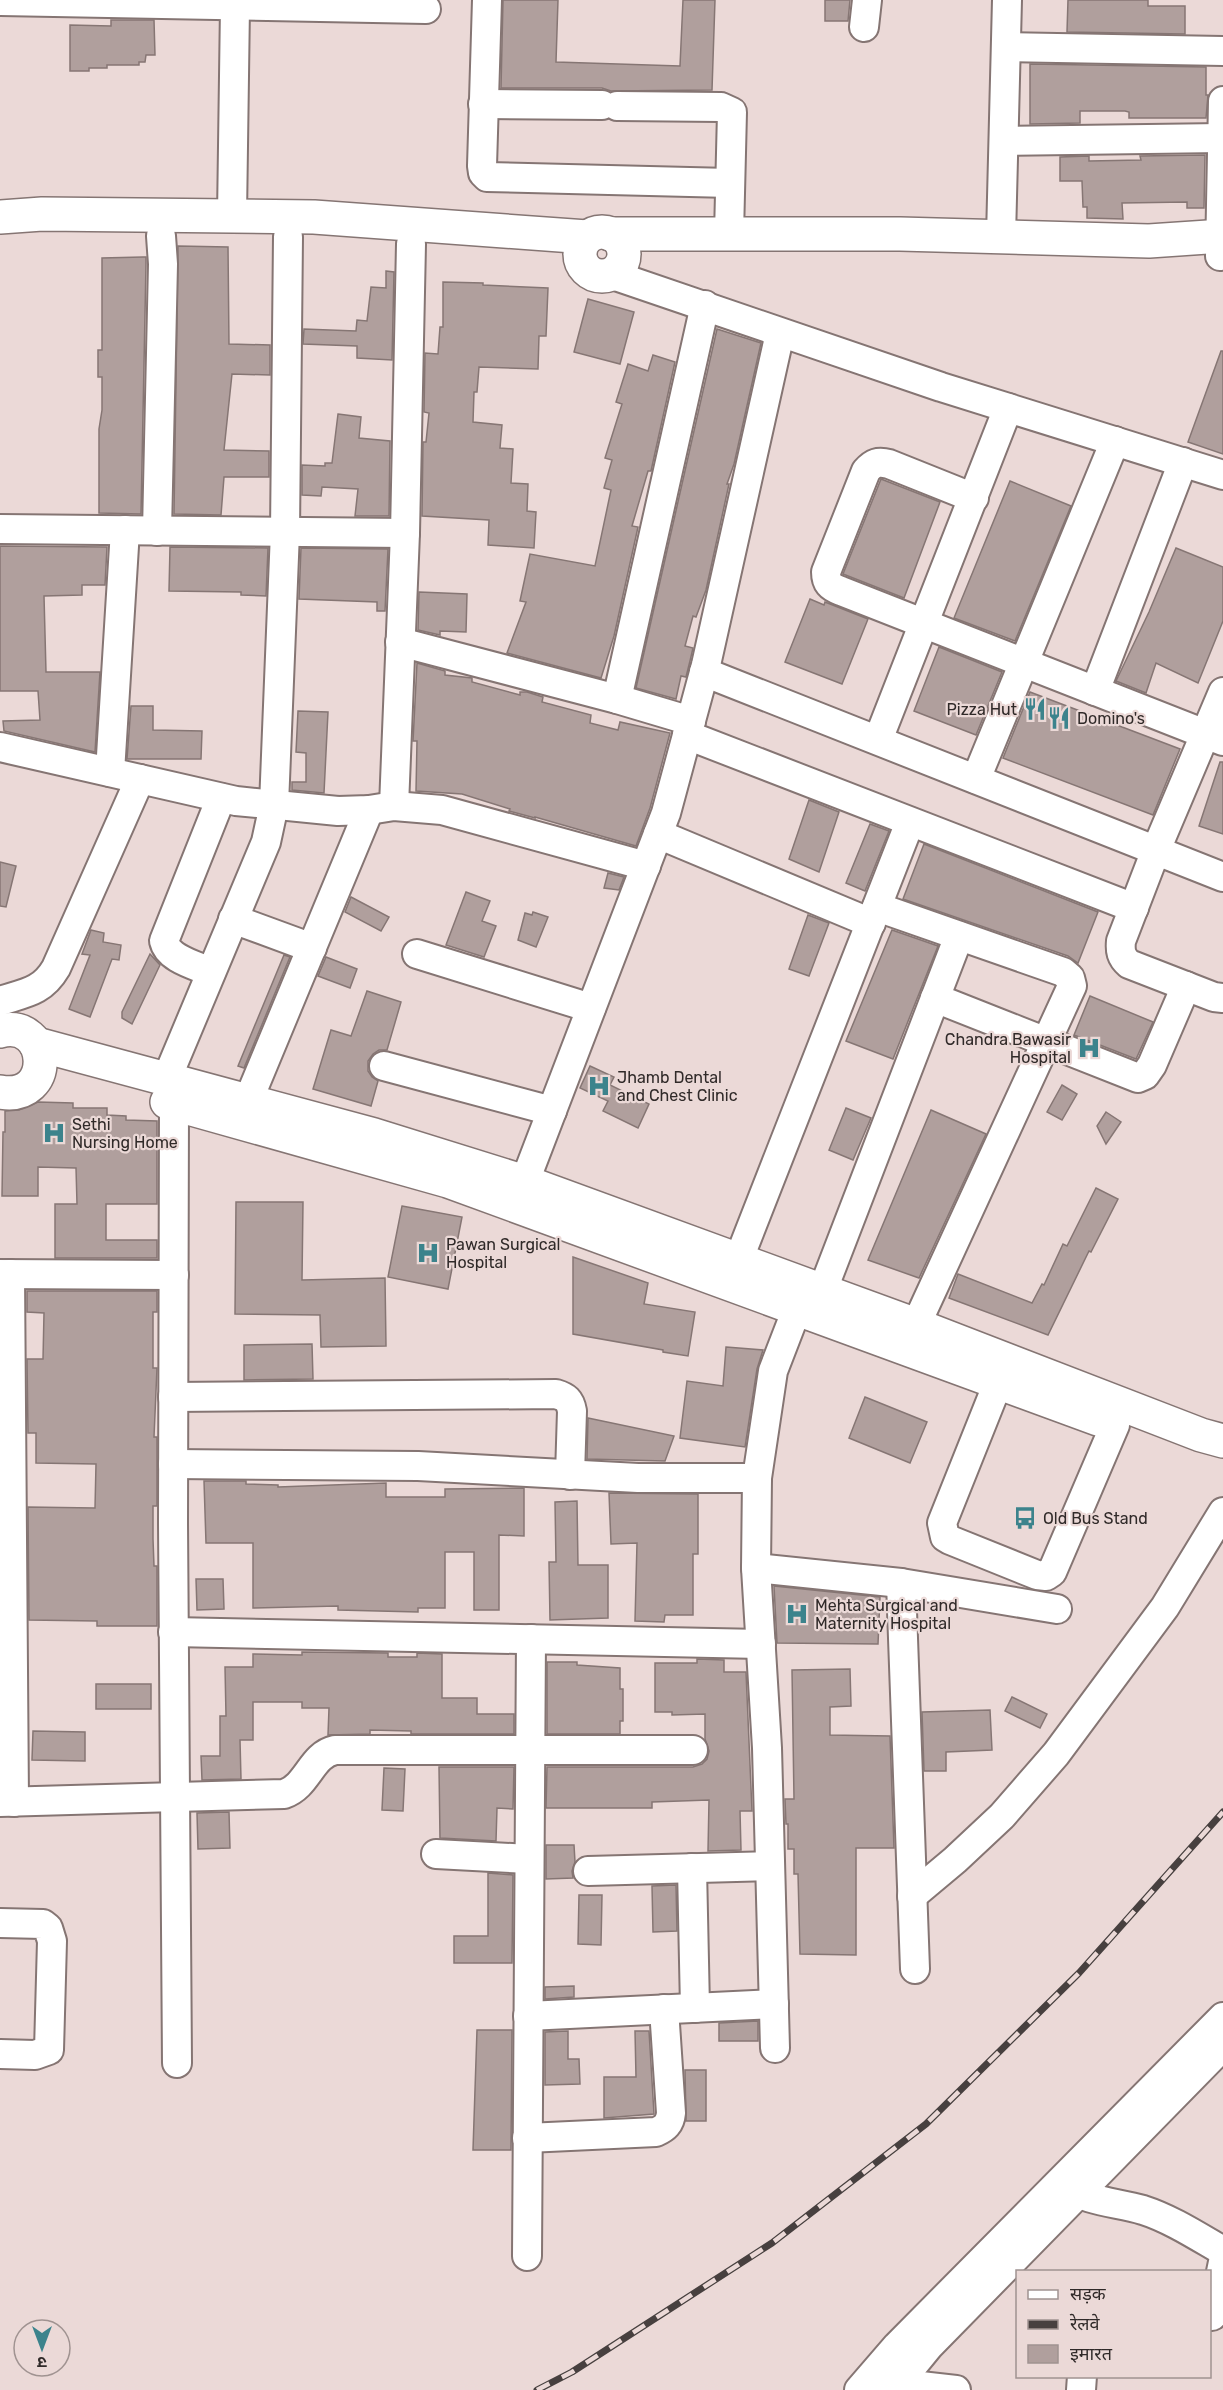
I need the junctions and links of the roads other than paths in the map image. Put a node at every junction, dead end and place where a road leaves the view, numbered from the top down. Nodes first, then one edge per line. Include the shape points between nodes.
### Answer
1 (487, 0) edge
2 (1007, 0) edge
3 (0, 2) edge
4 (163, 2) edge
5 (334, 4) edge
6 (235, 6) junction
7 (426, 9) dead end
8 (1006, 47) junction
9 (1223, 51) edge
10 (1223, 101) edge
11 (483, 104) junction
12 (1222, 138) edge
13 (1004, 141) junction
14 (730, 183) junction
15 (232, 216) junction
16 (0, 217) edge
17 (729, 234) junction
18 (161, 236) junction
19 (0, 237) edge
20 (288, 237) junction
21 (1001, 237) junction
22 (411, 244) junction
23 (1221, 246) edge
24 (602, 250) junction
25 (705, 305) junction
26 (780, 333) junction
27 (1008, 408) junction
28 (1115, 441) junction
29 (1183, 462) junction
30 (1223, 475) edge
31 (974, 498) junction
32 (0, 529) edge
33 (125, 530) junction
34 (157, 531) junction
35 (285, 532) junction
36 (405, 533) junction
37 (925, 625) junction
38 (400, 642) junction
39 (1024, 663) junction
40 (704, 672) junction
41 (1095, 691) junction
42 (1223, 692) edge
43 (617, 699) junction
44 (689, 728) junction
45 (1214, 737) edge
46 (878, 741) junction
47 (0, 747) edge
48 (110, 772) junction
49 (140, 779) junction
50 (976, 779) junction
51 (221, 798) junction
52 (274, 805) junction
53 (382, 808) junction
54 (910, 822) junction
55 (658, 834) junction
56 (1156, 850) junction
57 (646, 866) junction
58 (1223, 877) edge
59 (1134, 908) junction
60 (874, 915) junction
61 (233, 919) junction
62 (959, 936) junction
63 (312, 948) junction
64 (417, 954) dead end
65 (211, 972) junction
66 (1186, 986) junction
67 (935, 998) junction
68 (1223, 998) edge
69 (591, 1008) junction
70 (1, 1021) edge
71 (1047, 1042) junction
72 (38, 1056) junction
73 (384, 1066) dead end
74 (171, 1091) junction
75 (0, 1092) edge
76 (248, 1101) junction
77 (552, 1112) junction
78 (520, 1194) junction
79 (738, 1261) junction
80 (5, 1274) edge
81 (174, 1275) junction
82 (808, 1295) junction
83 (916, 1325) junction
84 (1003, 1371) junction
85 (173, 1397) junction
86 (1115, 1425) junction
87 (1223, 1441) edge
88 (6, 1449) edge
89 (173, 1464) junction
90 (1223, 1466) edge
91 (570, 1475) junction
92 (757, 1478) junction
93 (1223, 1512) edge
94 (756, 1568) junction
95 (901, 1583) junction
96 (1057, 1609) dead end
97 (173, 1632) junction
98 (531, 1639) junction
99 (761, 1644) junction
100 (529, 1750) junction
101 (693, 1750) dead end
102 (174, 1798) junction
103 (7, 1802) edge
104 (436, 1854) dead end
105 (529, 1859) junction
106 (770, 1866) junction
107 (692, 1868) junction
108 (588, 1871) dead end
109 (912, 1896) junction
110 (0, 1923) edge
111 (915, 1969) dead end
112 (774, 2004) junction
113 (694, 2008) junction
114 (664, 2009) junction
115 (528, 2016) junction
116 (1223, 2017) edge
117 (1223, 2046) edge
118 (775, 2048) dead end
119 (0, 2054) edge
120 (177, 2063) dead end
121 (527, 2138) junction
122 (1068, 2188) junction
123 (1223, 2251) edge
124 (527, 2256) dead end
125 (1223, 2262) edge
126 (1215, 2316) edge
127 (879, 2386) edge
128 (956, 2390) edge

1 - 11 street
2 - 8 street
3 - 4 street
4 - 6 street
5 - 6 street
5 - 7 street
6 - 15 street
8 - 9 street
8 - 13 street
10 - 12 street
11 - 14 street via 482,166 487,177
11 - 14 street via 728,108 733,118
12 - 13 street
12 - 23 street
13 - 21 street
14 - 17 street
15 - 16 main road
15 - 24 main road via 314,218
17 - 21 main road
17 - 24 main road
18 - 19 main road
18 - 20 main road
18 - 34 street
20 - 22 main road
20 - 35 street
21 - 23 main road
22 - 24 main road
22 - 36 street
23 - 24 main road via 1180,259
24 - 25 street via 648,289
25 - 26 street
25 - 43 street
26 - 27 street
26 - 40 street
27 - 28 street
27 - 31 street
28 - 29 street
28 - 39 street
29 - 30 street
29 - 41 street
31 - 37 street
31 - 37 street via 889,464 872,464 826,572 832,587
32 - 33 street
33 - 34 street
33 - 48 street
34 - 35 street
35 - 36 street
35 - 52 street
36 - 38 street
37 - 39 street
37 - 46 street
38 - 43 street
38 - 53 street
39 - 41 street
39 - 50 street
40 - 44 street
40 - 46 street
41 - 45 street
42 - 45 street
43 - 44 street
44 - 54 street
44 - 55 street
45 - 56 street
46 - 50 street
47 - 48 street
48 - 49 street
49 - 51 street
49 - 70 street via 56,969 49,981
50 - 56 street
51 - 52 street
51 - 65 street via 164,941 171,954
52 - 53 street via 338,811
52 - 61 street via 266,842
53 - 57 street via 442,810
53 - 63 street
54 - 59 street
54 - 60 street
55 - 57 street
55 - 60 street
56 - 58 street
56 - 59 street
57 - 69 street
59 - 66 street via 1121,941 1123,959
60 - 62 street
60 - 79 street
61 - 63 street
61 - 65 street
62 - 67 street
62 - 71 street via 1070,978 1070,994
63 - 76 street
64 - 69 street
65 - 74 street
66 - 68 street
66 - 71 street via 1152,1065 1138,1078
67 - 71 street
67 - 82 street
69 - 77 street
70 - 72 main road via 30,1037
71 - 83 street
72 - 74 main road
72 - 75 main road via 36,1078 26,1088 15,1093
73 - 77 street
74 - 76 main road
74 - 78 main road via 448,1181
74 - 81 street
76 - 78 main road via 374,1135
77 - 78 street
78 - 79 main road
78 - 82 main road
79 - 82 main road
80 - 81 street
80 - 88 street
81 - 85 street
82 - 83 main road
82 - 84 main road
82 - 92 street via 773,1371
83 - 84 main road
84 - 86 main road
84 - 86 street via 942,1523 945,1537 950,1540 1037,1575 1052,1572
84 - 87 main road
85 - 89 street
85 - 91 street via 556,1394 565,1397 572,1411
86 - 90 main road
88 - 103 street
89 - 91 street via 418,1466
89 - 97 street
91 - 92 street
92 - 94 street
93 - 109 street via 1165,1607 1056,1754 1002,1816
94 - 95 street
94 - 99 street
95 - 96 street
95 - 109 street
97 - 98 street
97 - 102 street
98 - 99 street
98 - 100 street
99 - 106 street
100 - 101 street
100 - 102 street via 335,1750 320,1757 301,1784 284,1794
100 - 105 street
102 - 103 street
102 - 120 street
104 - 105 street
105 - 115 street
106 - 107 street
106 - 112 street
107 - 108 street
107 - 113 street
109 - 111 street
110 - 119 street via 43,1924 52,1941 49,2050 35,2055
112 - 113 street
112 - 118 street
113 - 114 street
114 - 115 street
114 - 121 street via 671,2113 665,2128 656,2132
115 - 121 street
116 - 122 street
117 - 122 street
121 - 124 street
122 - 123 street via 1102,2203 1144,2211 1172,2222
122 - 127 street via 929,2346
125 - 126 street
127 - 128 street

